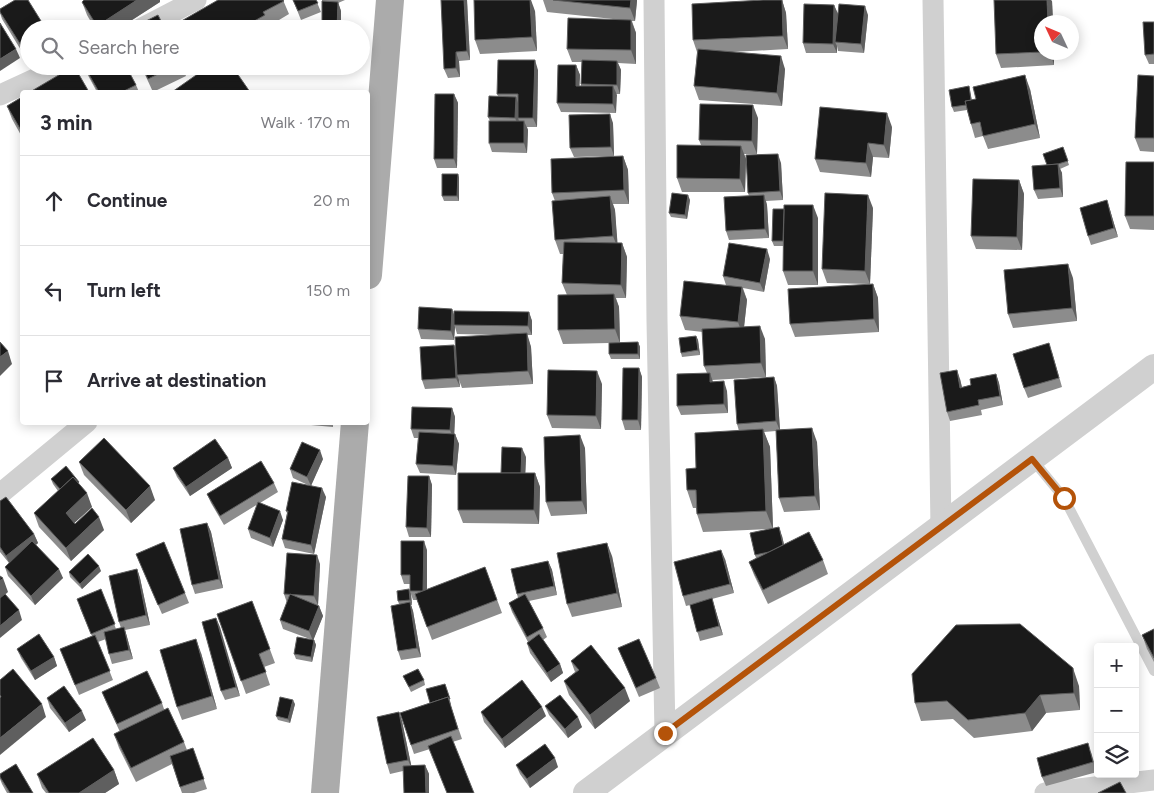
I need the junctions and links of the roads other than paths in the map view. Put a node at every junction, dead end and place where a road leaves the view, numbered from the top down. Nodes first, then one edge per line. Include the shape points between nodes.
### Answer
1 (196, 0) edge
2 (390, 0) edge
3 (654, 0) edge
4 (933, 0) edge
5 (157, 20) edge
6 (43, 75) edge
7 (0, 95) edge
8 (372, 183) edge
9 (370, 229) edge
10 (1154, 367) edge
11 (83, 425) edge
12 (355, 425) edge
13 (1032, 459) junction
14 (0, 494) edge
15 (940, 528) junction
16 (1154, 671) edge
17 (665, 733) junction
18 (1154, 780) edge
19 (600, 789) edge
20 (325, 793) edge
21 (1045, 793) edge

1 - 5 street
2 - 8 main road
3 - 17 street via 656,321
4 - 15 street
6 - 7 street
8 - 9 main road
10 - 13 street
11 - 14 street
12 - 20 main road
13 - 15 street
13 - 16 lane via 1064,498
15 - 17 street
17 - 19 street
18 - 21 street

